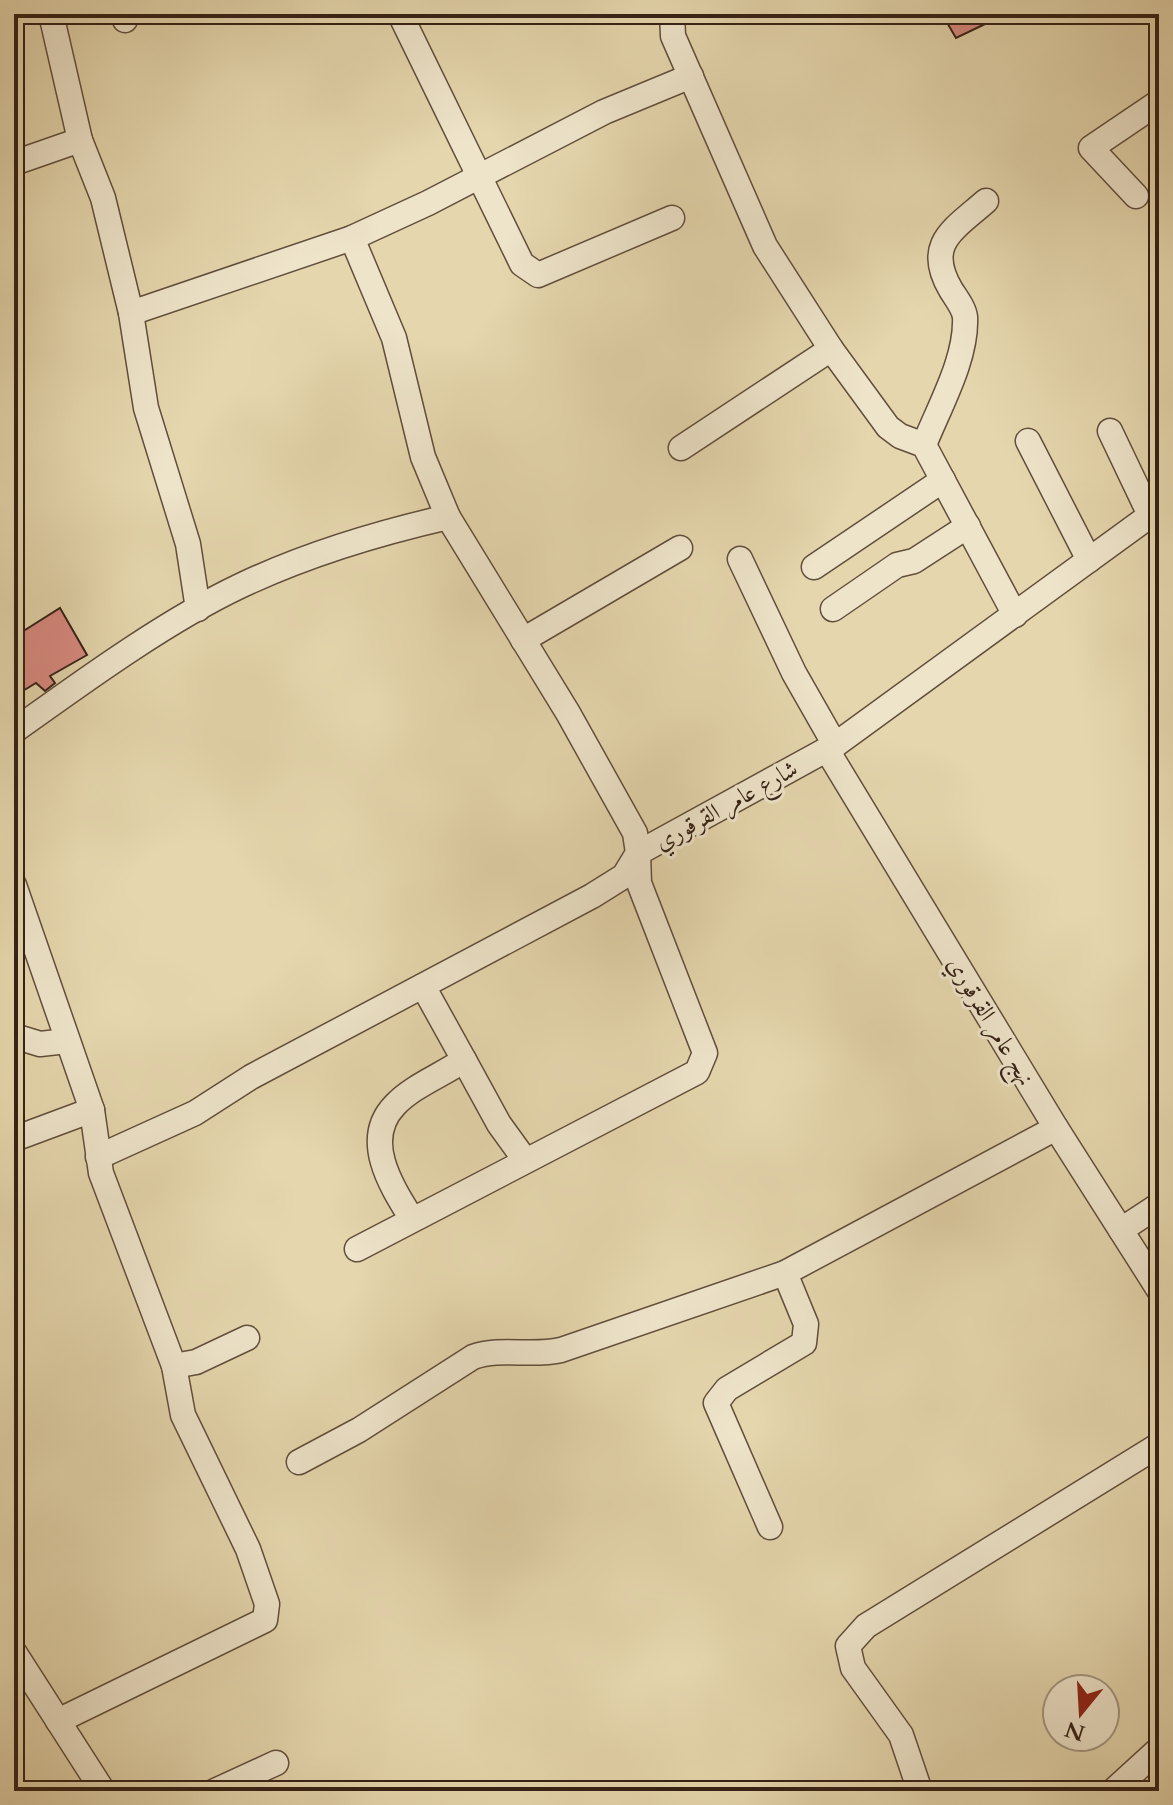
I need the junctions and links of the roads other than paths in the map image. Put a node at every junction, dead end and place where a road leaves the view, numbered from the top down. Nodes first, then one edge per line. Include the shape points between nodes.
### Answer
1 (51, 14) edge
2 (400, 14) edge
3 (672, 14) edge
4 (691, 76) junction
5 (1159, 102) edge
6 (80, 140) junction
7 (14, 163) edge
8 (480, 175) junction
9 (1136, 196) dead end
10 (986, 201) dead end
11 (672, 218) dead end
12 (352, 238) junction
13 (131, 313) junction
14 (831, 349) junction
15 (1110, 431) dead end
16 (1028, 441) dead end
17 (924, 445) junction
18 (681, 448) dead end
19 (943, 480) junction
20 (1155, 512) edge
21 (448, 517) junction
22 (968, 526) junction
23 (680, 548) dead end
24 (740, 559) dead end
25 (1089, 560) junction
26 (814, 567) dead end
27 (198, 609) junction
28 (833, 609) dead end
29 (1015, 615) junction
30 (523, 640) junction
31 (14, 731) edge
32 (831, 747) junction
33 (638, 853) junction
34 (14, 885) edge
35 (423, 986) junction
36 (14, 1036) edge
37 (67, 1041) junction
38 (464, 1060) junction
39 (92, 1110) junction
40 (1056, 1128) junction
41 (14, 1139) edge
42 (98, 1157) junction
43 (525, 1160) junction
44 (1159, 1205) edge
45 (412, 1219) junction
46 (1121, 1230) junction
47 (357, 1249) dead end
48 (785, 1273) junction
49 (1159, 1290) edge
50 (247, 1338) dead end
51 (174, 1366) junction
52 (1159, 1445) edge
53 (299, 1462) dead end
54 (770, 1527) dead end
55 (14, 1652) edge
56 (58, 1721) junction
57 (1159, 1749) edge
58 (276, 1763) dead end
59 (103, 1791) edge
60 (215, 1791) edge
61 (920, 1791) edge
62 (1113, 1791) edge

1 - 6 street
2 - 8 street
3 - 4 street via 673,36
4 - 8 street via 604,112
4 - 14 street via 765,246
5 - 9 street via 1091,148
6 - 7 street
6 - 13 street via 103,198
8 - 11 street via 522,264 538,275
8 - 12 street
10 - 17 street via 947,235 938,257 942,275 965,314 962,346
12 - 13 street
12 - 21 street via 394,338 423,457
13 - 27 street via 146,408 188,544
14 - 17 street via 888,427
14 - 18 street
15 - 20 street
16 - 25 street
17 - 19 street
19 - 22 street
19 - 26 street
20 - 25 street, شارع عامر القرقوري
21 - 27 street via 307,558
21 - 30 street
22 - 28 street
22 - 29 street
23 - 30 street
24 - 32 street, نهج عامر القرقوري
25 - 29 street, شارع عامر القرقوري
27 - 31 street
29 - 32 street, شارع عامر القرقوري
30 - 33 street via 635,833
32 - 33 street, شارع عامر القرقوري
32 - 40 street, نهج عامر القرقوري
33 - 35 street via 624,876 592,896
33 - 43 street, شارع عامر القرقوري via 639,883 705,1053 697,1072
34 - 37 street
35 - 38 street
35 - 42 street via 251,1077 195,1113
36 - 37 street via 40,1044
37 - 39 street
38 - 43 street
38 - 45 street via 410,1093 385,1118 381,1156 386,1178
39 - 41 street
39 - 42 street
40 - 46 street, نهج عامر القرقوري
40 - 48 street
42 - 51 street
43 - 45 street, شارع عامر القرقوري
44 - 46 street
45 - 47 street, شارع عامر القرقوري
46 - 49 street, نهج عامر القرقوري
48 - 53 street via 561,1350 493,1351 473,1357
48 - 54 street via 806,1324 804,1343 727,1389 716,1403
50 - 51 street via 196,1362
51 - 56 street via 183,1415 248,1549 267,1604 265,1620
52 - 61 street via 854,1636 848,1658 901,1735
55 - 56 street
56 - 59 street
57 - 62 street
58 - 60 street

